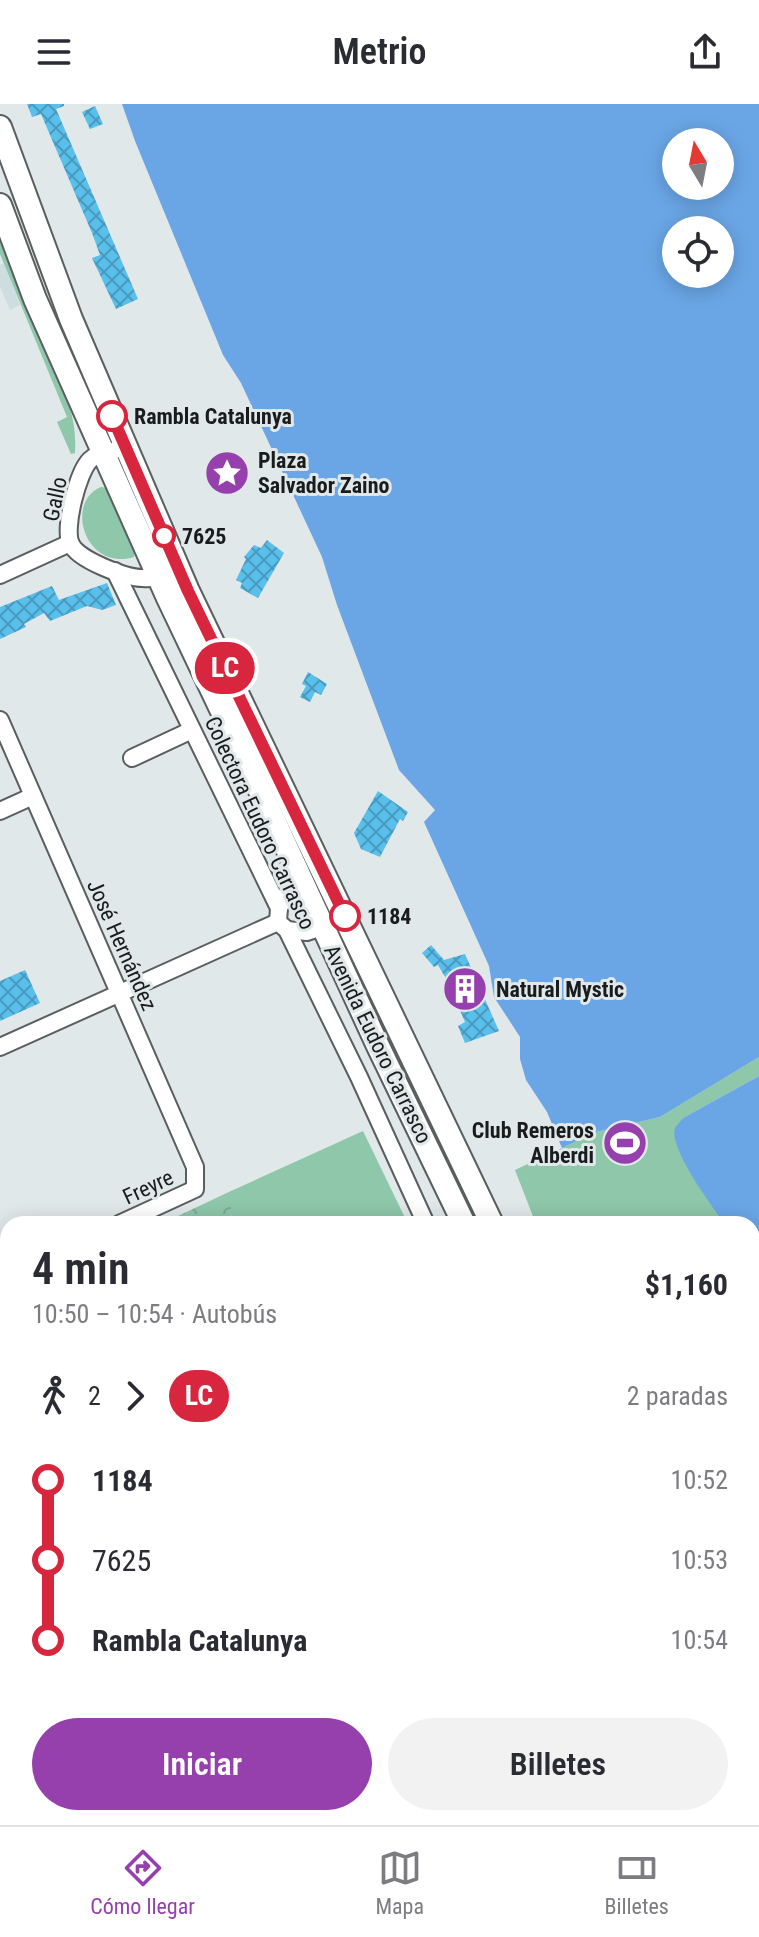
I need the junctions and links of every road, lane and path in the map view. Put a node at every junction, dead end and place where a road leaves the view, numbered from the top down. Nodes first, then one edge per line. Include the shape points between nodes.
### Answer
1 (0, 127) edge
2 (0, 205) edge
3 (104, 452) junction
4 (129, 456) junction
5 (70, 543) junction
6 (115, 571) junction
7 (168, 573) junction
8 (0, 575) edge
9 (0, 720) edge
10 (192, 730) junction
11 (132, 758) dead end
12 (33, 796) junction
13 (0, 811) edge
14 (301, 879) junction
15 (281, 920) junction
16 (322, 927) junction
17 (119, 993) junction
18 (0, 1047) edge
19 (195, 1189) joint
20 (136, 1216) edge
21 (422, 1216) edge
22 (460, 1216) edge
23 (488, 1216) edge

1 - 4 main road, Avenida Eudoro Carrasco
2 - 3 main road, Avenida Eudoro Carrasco via 35,299
3 - 4 street
3 - 5 street, Gallo via 84,467 68,528
3 - 7 main road, Avenida Eudoro Carrasco
4 - 7 main road, Avenida Eudoro Carrasco
5 - 6 street, Gallo via 80,555
5 - 8 street, Gallo
6 - 7 street, Gallo via 142,579
6 - 10 street, Colectora Eudoro Carrasco
7 - 14 main road, Avenida Eudoro Carrasco
7 - 23 main road, Avenida Eudoro Carrasco
9 - 12 street, José Hernández
10 - 11 street
10 - 15 street, Colectora Eudoro Carrasco
12 - 13 street
12 - 17 street, José Hernández
14 - 15 street via 288,891
14 - 16 main road, Avenida Eudoro Carrasco
15 - 16 street via 307,932
15 - 17 street
15 - 21 street, Colectora Eudoro Carrasco
16 - 22 main road, Avenida Eudoro Carrasco
17 - 18 street
17 - 19 street, José Hernández via 195,1167
19 - 20 street, Freyre

